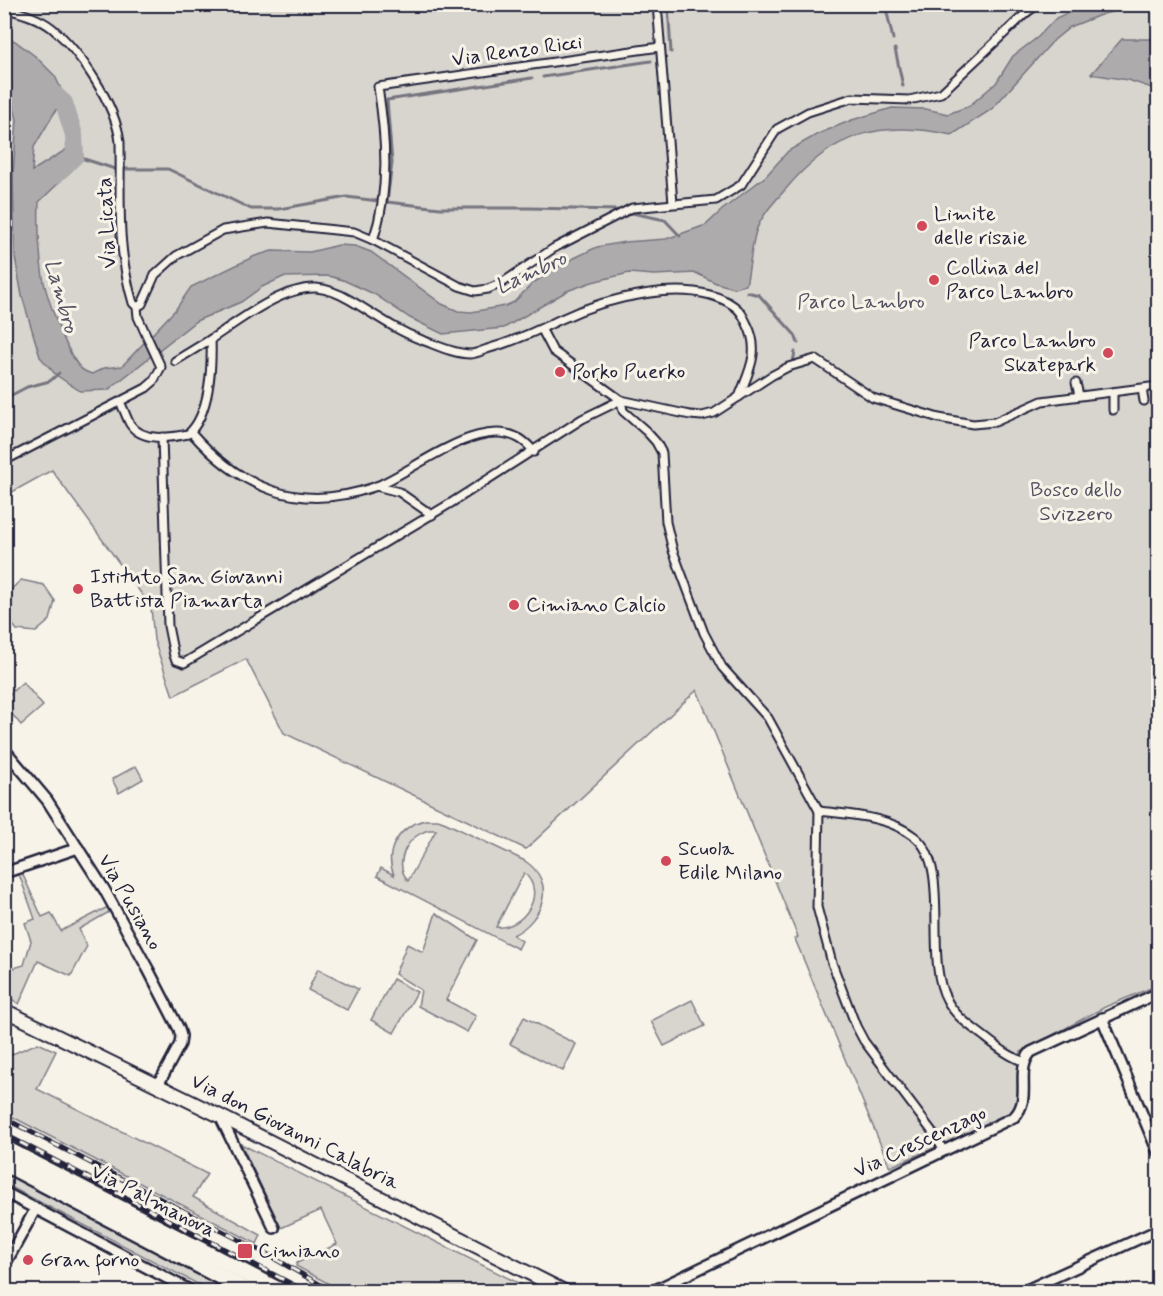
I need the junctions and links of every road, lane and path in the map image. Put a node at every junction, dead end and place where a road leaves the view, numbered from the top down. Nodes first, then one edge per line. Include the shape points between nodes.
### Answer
1 (657, 4) edge
2 (1038, 4) edge
3 (4, 8) edge
4 (660, 47) junction
5 (673, 203) junction
6 (373, 240) junction
7 (137, 307) junction
8 (542, 330) junction
9 (211, 339) junction
10 (175, 361) dead end
11 (1076, 383) dead end
12 (1158, 386) edge
13 (1142, 389) junction
14 (1113, 392) junction
15 (1079, 395) junction
16 (739, 397) junction
17 (621, 400) junction
18 (1144, 401) dead end
19 (120, 402) junction
20 (1113, 410) dead end
21 (191, 432) junction
22 (162, 437) junction
23 (534, 452) junction
24 (4, 461) edge
25 (376, 486) junction
26 (432, 514) junction
27 (4, 748) edge
28 (819, 811) junction
29 (78, 848) junction
30 (4, 873) edge
31 (1158, 993) edge
32 (4, 1011) edge
33 (1102, 1018) junction
34 (1025, 1062) junction
35 (158, 1085) junction
36 (220, 1116) junction
37 (4, 1148) edge
38 (944, 1151) junction
39 (1158, 1152) edge
40 (4, 1163) edge
41 (4, 1191) edge
42 (36, 1208) junction
43 (274, 1228) dead end
44 (1158, 1230) edge
45 (4, 1266) edge
46 (193, 1292) edge
47 (249, 1292) edge
48 (282, 1292) edge
49 (566, 1292) edge
50 (651, 1292) edge
51 (1022, 1292) edge

1 - 4 street
2 - 5 street via 941,93 909,100 852,98 808,112 777,129 741,185 716,200
3 - 7 street, Via Licata via 27,14 52,28 91,73 109,104 120,142 121,247 131,297
4 - 5 street
4 - 6 street, Via Renzo Ricci via 378,87 385,145 382,215
5 - 6 street via 632,208 554,248 502,283 475,291
6 - 7 street via 354,232 268,223 223,230 167,263 155,274
7 - 19 street, Via Licata via 161,367 153,382
8 - 9 street via 471,354 456,352 405,334 333,291 316,288 293,291 274,300
8 - 16 street via 559,320 633,295 683,292 726,301 741,311 753,336 754,356
8 - 17 street via 553,351
9 - 10 street
9 - 21 street via 207,393
11 - 15 street
12 - 13 street
13 - 14 street
13 - 18 street
14 - 15 street
14 - 20 street
15 - 16 street via 1042,401 995,422 973,424 873,398 815,359 788,367
16 - 17 street via 702,416
17 - 23 street via 582,419
17 - 28 street via 622,411 646,430 662,453 668,532 704,633 722,667 768,718
19 - 22 street via 137,431
19 - 24 street, Via Licata
21 - 22 street
21 - 25 street via 230,470 275,491 314,497
22 - 26 street via 168,626 171,649 179,662 184,663
23 - 25 street via 522,438 511,434 481,436 450,446
23 - 26 street
25 - 26 street via 399,492
27 - 29 street, Via Pusiano via 47,800
28 - 34 street via 876,818 917,838 926,851 935,890 938,978 946,1000 961,1019
28 - 38 street via 817,907 832,963 864,1041
29 - 30 street
29 - 35 street, Via Pusiano via 119,915 180,1031 180,1044
31 - 33 street
32 - 35 street, Via don Giovanni Calabria
33 - 34 street via 1035,1048
33 - 39 street
34 - 38 street, Via Crescenzago via 1024,1099 1016,1115
35 - 36 street, Via don Giovanni Calabria
36 - 43 street
36 - 49 street, Via don Giovanni Calabria
37 - 48 highway, Via Palmanova
38 - 50 street, Via Crescenzago
40 - 47 highway, Via Palmanova
41 - 42 street
42 - 45 street
42 - 46 street
44 - 51 street

